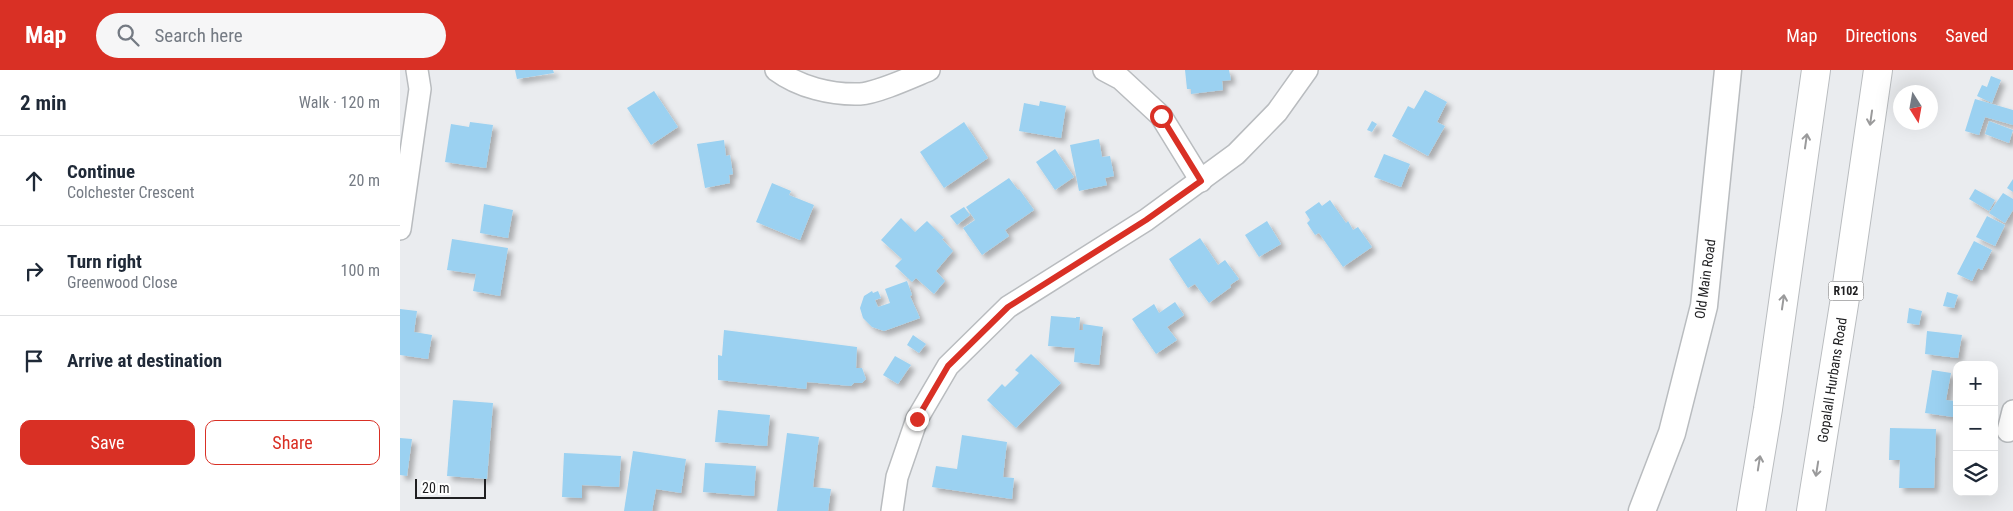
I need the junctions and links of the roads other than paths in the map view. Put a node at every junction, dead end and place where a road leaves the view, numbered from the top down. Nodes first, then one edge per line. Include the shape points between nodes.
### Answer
1 (417, 70) edge
2 (776, 70) edge
3 (929, 70) edge
4 (1104, 70) edge
5 (1307, 70) edge
6 (1728, 70) edge
7 (1816, 70) edge
8 (1878, 70) edge
9 (1201, 181) junction
10 (400, 229) edge
11 (892, 511) edge
12 (1642, 511) edge
13 (1751, 511) edge
14 (1811, 511) edge

1 - 10 street via 420,89
2 - 3 street via 789,80 820,90 861,94
4 - 9 street via 1121,79 1161,116
5 - 9 street via 1276,112 1243,147
6 - 12 street, Old Main Road via 1704,306 1672,434
13 -> 7 main road
8 -> 14 main road, Gopalall Hurbans Road / R102
9 - 11 street via 1146,220 1008,307 948,366 917,419 897,477

